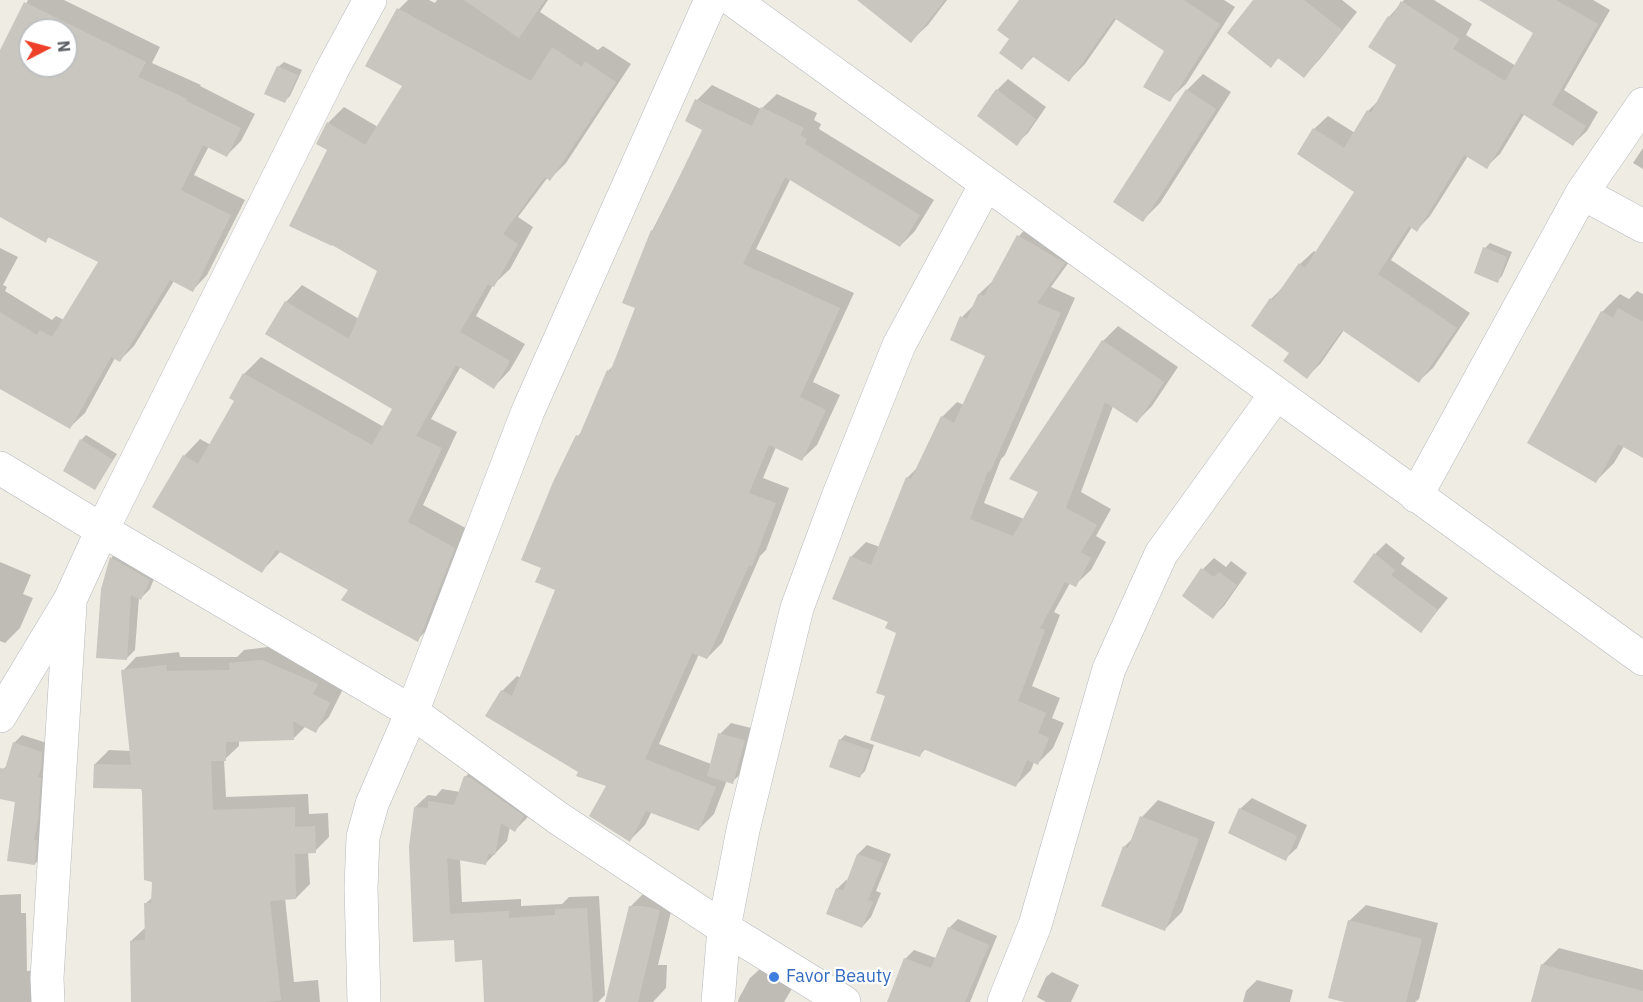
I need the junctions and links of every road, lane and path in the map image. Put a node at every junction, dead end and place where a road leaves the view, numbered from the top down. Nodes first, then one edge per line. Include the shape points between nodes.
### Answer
1 (370, 0) edge
2 (711, 0) edge
3 (733, 0) edge
4 (1643, 104) edge
5 (986, 184) junction
6 (1582, 193) junction
7 (1643, 226) edge
8 (1276, 394) junction
9 (0, 468) edge
10 (1416, 496) junction
11 (102, 530) junction
12 (70, 600) junction
13 (1643, 659) edge
14 (412, 712) junction
15 (0, 716) edge
16 (724, 928) junction
17 (48, 1002) edge
18 (364, 1002) edge
19 (718, 1002) edge
20 (844, 1002) edge
21 (1004, 1002) edge

1 - 11 street
2 - 14 street via 528,411
3 - 5 street
4 - 6 street
5 - 8 street
5 - 16 street via 899,345 797,608 743,830
6 - 7 street
6 - 10 street
8 - 10 street
8 - 21 street via 1161,554 1113,659 1035,925
9 - 11 street
10 - 13 street
11 - 12 street
11 - 14 street
12 - 15 street
12 - 17 street
14 - 16 street via 558,818
14 - 18 street via 372,804 363,837
16 - 19 street
16 - 20 street

